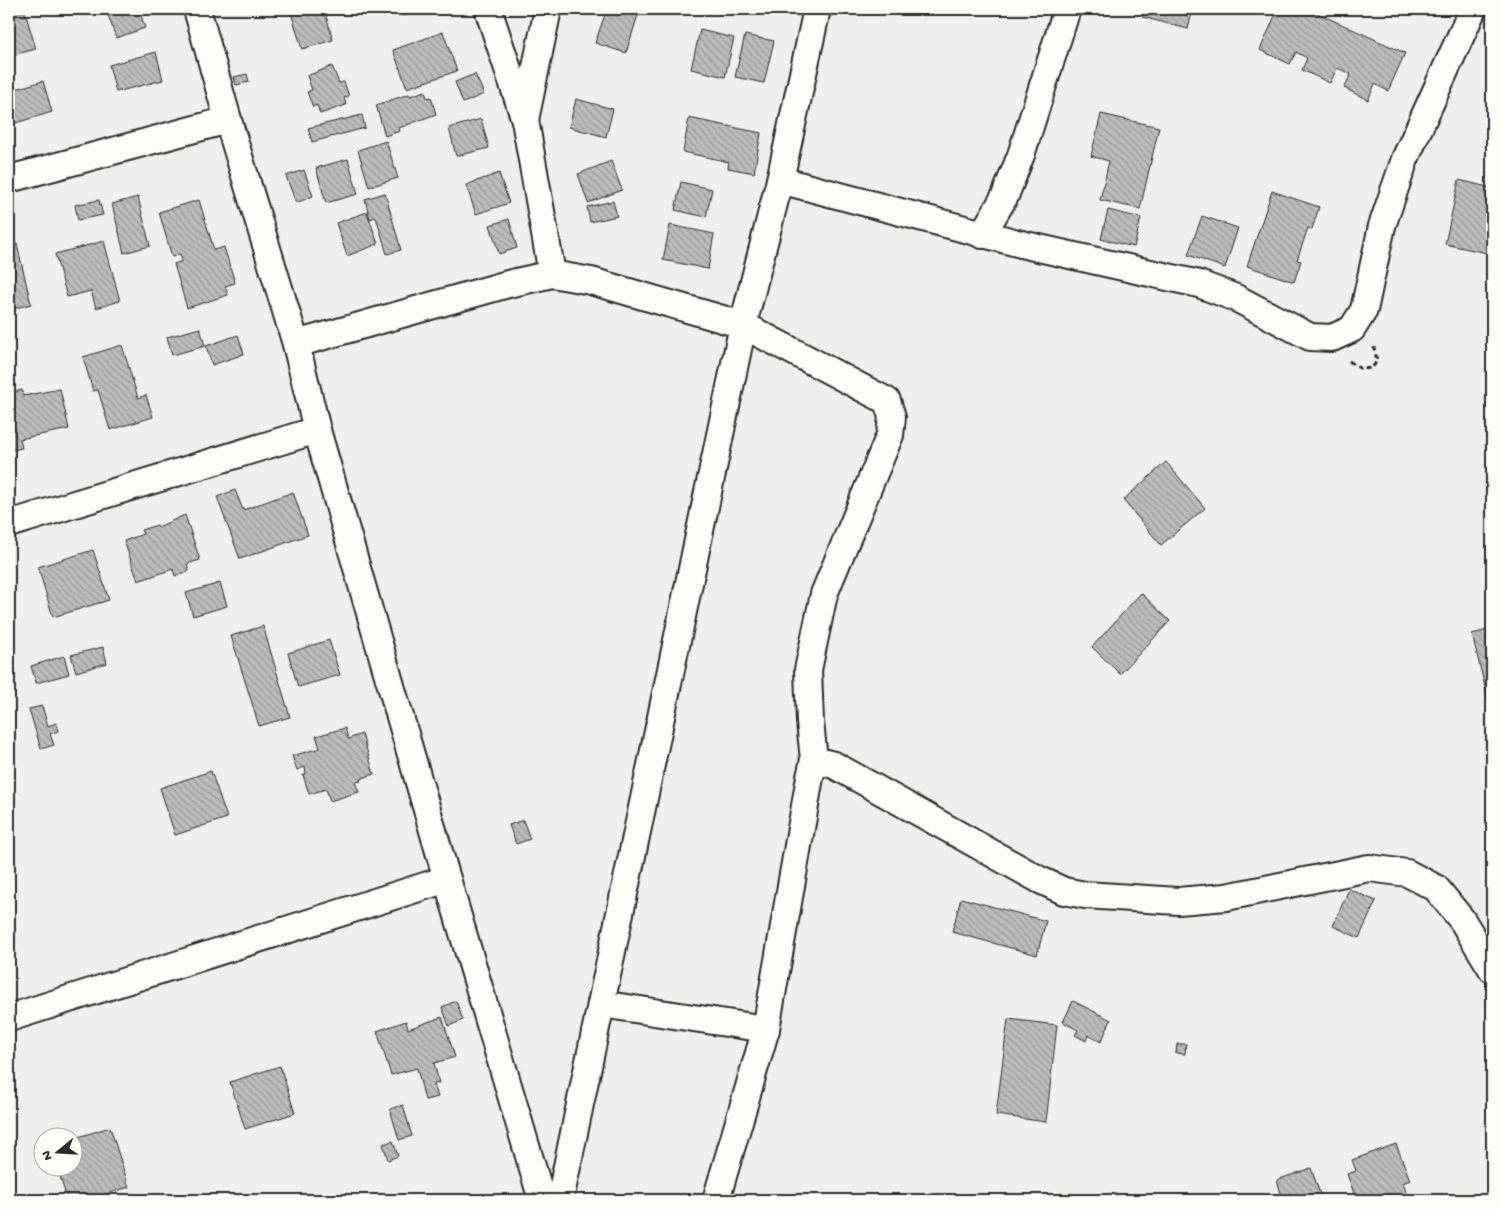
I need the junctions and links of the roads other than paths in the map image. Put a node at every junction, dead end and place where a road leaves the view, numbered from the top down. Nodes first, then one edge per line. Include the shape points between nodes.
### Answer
1 (197, 9) edge
2 (488, 9) edge
3 (548, 9) edge
4 (817, 9) edge
5 (1067, 9) edge
6 (1473, 9) edge
7 (228, 120) junction
8 (525, 120) junction
9 (9, 179) edge
10 (780, 180) junction
11 (982, 235) junction
12 (552, 274) junction
13 (743, 325) junction
14 (296, 344) junction
15 (317, 430) junction
16 (9, 524) edge
17 (814, 760) junction
18 (447, 879) junction
19 (1492, 969) edge
20 (601, 1004) junction
21 (9, 1018) edge
22 (766, 1028) junction
23 (542, 1200) edge
24 (560, 1200) edge
25 (716, 1200) edge

1 - 7 street
2 - 8 street
3 - 8 street
4 - 10 street
5 - 11 street via 1021,155 1005,196
6 - 11 street via 1405,159 1382,226 1364,310 1352,329 1332,338 1310,337 1236,298 1199,284
7 - 9 street
7 - 14 street
8 - 12 street
10 - 11 street
10 - 13 street
12 - 13 street via 591,281
12 - 14 street
13 - 17 street via 887,401 892,416 890,435 824,594 808,670
13 - 20 street
14 - 15 street
15 - 16 street
15 - 18 street
17 - 19 street via 834,765 1040,880 1078,894 1178,901 1226,897 1369,868 1407,873 1436,888 1462,920
17 - 22 street
18 - 21 street
18 - 23 street
20 - 22 street
20 - 24 street
22 - 25 street

